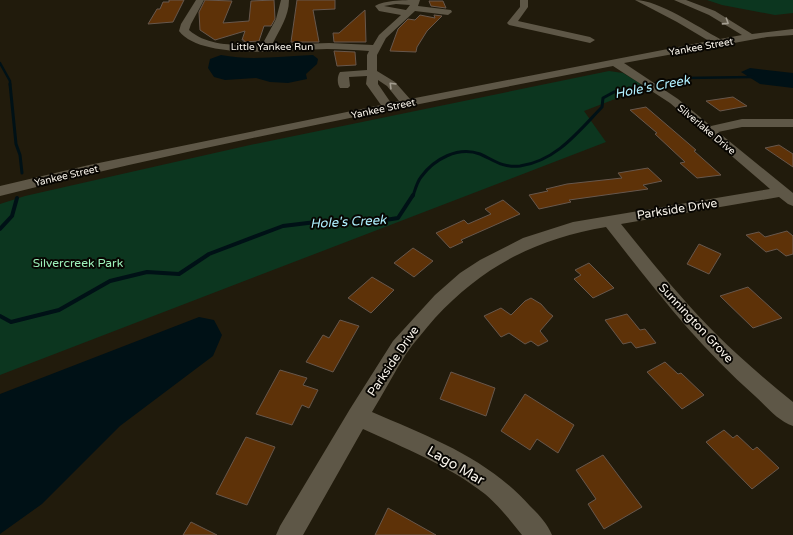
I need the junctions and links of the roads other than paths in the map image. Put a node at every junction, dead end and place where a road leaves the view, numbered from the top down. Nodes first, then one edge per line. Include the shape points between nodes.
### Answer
1 (200, 0) edge
2 (285, 0) edge
3 (524, 0) edge
4 (639, 0) edge
5 (678, 0) edge
6 (694, 0) edge
7 (413, 6) edge
8 (448, 12) dead end
9 (793, 28) edge
10 (793, 32) edge
11 (767, 34) junction
12 (569, 36) junction
13 (751, 37) junction
14 (590, 40) dead end
15 (719, 42) junction
16 (375, 48) junction
17 (581, 48) dead end
18 (265, 49) junction
19 (595, 56) dead end
20 (612, 63) junction
21 (373, 73) junction
22 (344, 86) dead end
23 (407, 104) junction
24 (388, 107) junction
25 (793, 123) edge
26 (708, 130) junction
27 (0, 191) edge
28 (788, 197) edge
29 (610, 220) junction
30 (358, 416) junction
31 (793, 416) edge
32 (289, 535) edge
33 (539, 535) edge

1 - 18 street, Little Yankee Run via 184,27 189,37 218,46
2 - 18 street via 282,18
3 - 12 street via 524,7 512,23
4 - 15 street
5 -> 13 street via 712,14
6 - 11 street via 724,10
7 - 8 street
7 - 16 street via 382,37
9 - 11 street, Yankee Street
10 - 11 street, Yankee Street
11 - 13 street, Yankee Street
12 - 14 street
12 - 17 street
13 - 15 street, Yankee Street
15 - 20 street, Yankee Street
16 - 18 street, Little Yankee Run via 330,46
16 - 21 street via 371,63
19 - 20 street, Silverlake Drive
20 - 23 street, Yankee Street
20 - 26 street, Silverlake Drive via 657,90
21 - 22 street via 344,74
23 -> 21 street via 392,84
21 - 24 street via 372,84
23 - 24 street, Yankee Street
24 - 27 street, Yankee Street via 89,169
25 - 26 street via 750,123
26 - 28 street, Silverlake Drive
28 - 29 street, Parkside Drive
29 - 30 street, Parkside Drive via 573,227 528,242 491,261 466,278 414,328
29 - 31 street, Sunnington Grove via 665,291 708,338
30 - 32 street, Parkside Drive
30 - 33 street, Lago Mar via 469,469 494,487

